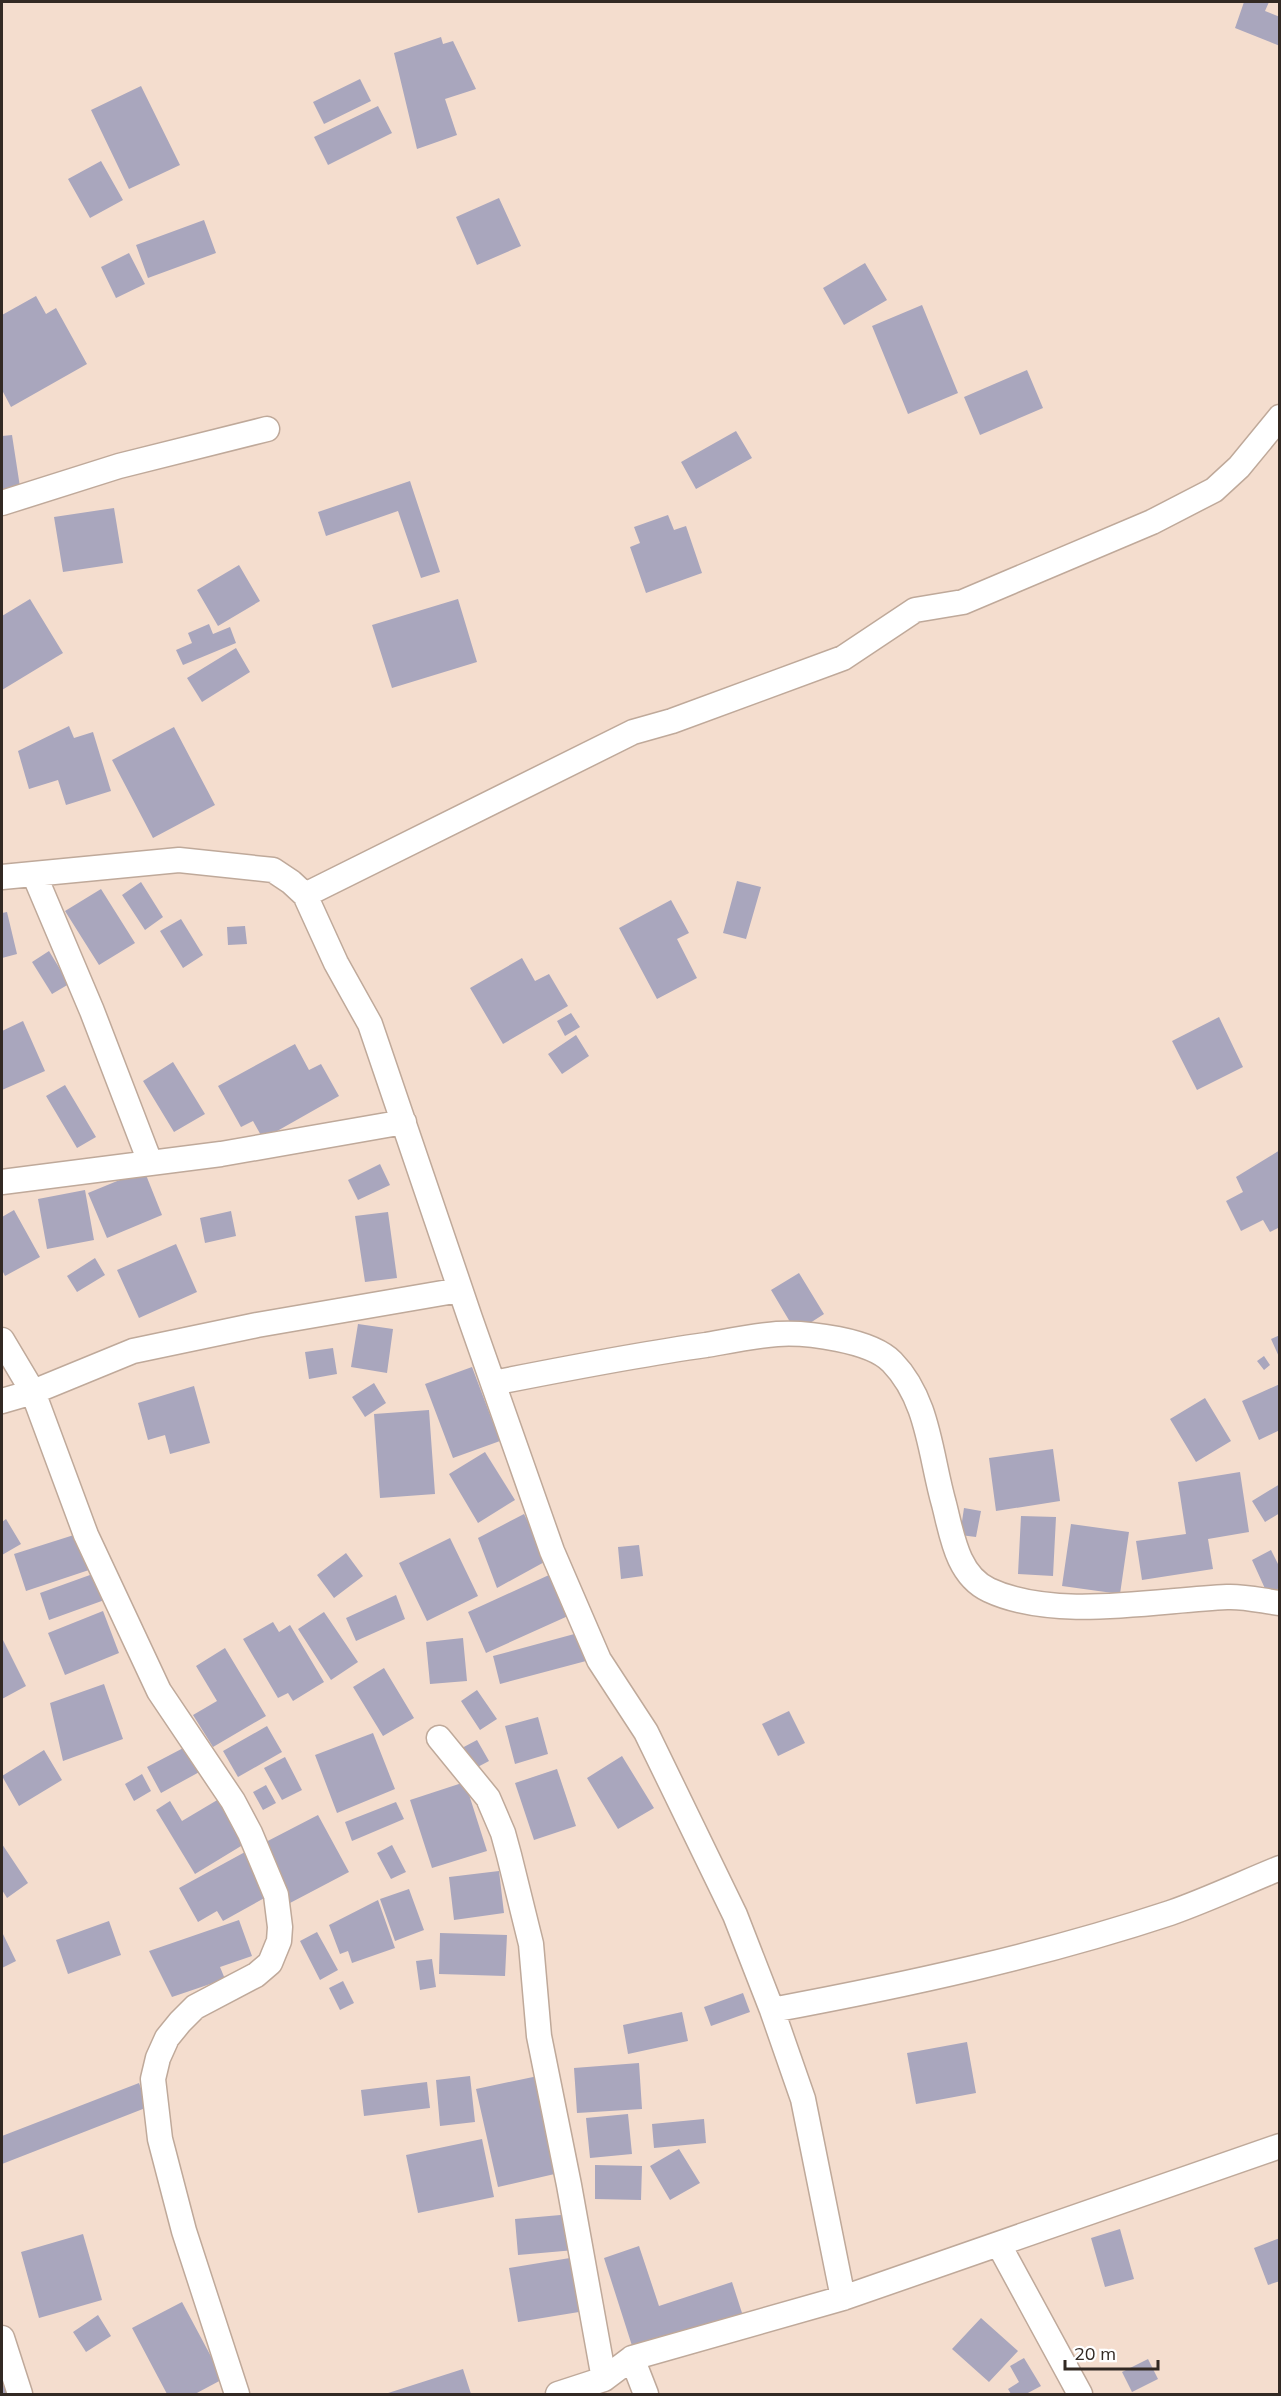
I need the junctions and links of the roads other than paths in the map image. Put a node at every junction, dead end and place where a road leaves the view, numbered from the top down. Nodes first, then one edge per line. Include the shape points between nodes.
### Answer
1 (1280, 417) edge
2 (267, 429) dead end
3 (2, 503) edge
4 (34, 874) junction
5 (2, 877) edge
6 (305, 894) junction
7 (404, 1122) junction
8 (150, 1162) junction
9 (2, 1182) edge
10 (460, 1290) junction
11 (2, 1340) edge
12 (493, 1383) junction
13 (33, 1392) junction
14 (2, 1401) edge
15 (1280, 1604) edge
16 (439, 1738) dead end
17 (1280, 1868) edge
18 (772, 2010) junction
19 (1280, 2146) edge
20 (999, 2245) junction
21 (843, 2298) junction
22 (2, 2338) edge
23 (632, 2358) junction
24 (604, 2379) junction
25 (20, 2394) edge
26 (237, 2394) edge
27 (558, 2394) edge
28 (646, 2394) edge
29 (1080, 2394) edge

1 - 6 street via 1239,467 1214,490 1152,522 963,602 915,610 843,658 633,732
2 - 3 street via 120,466
4 - 5 street
4 - 6 street via 189,861 273,870
4 - 8 street
6 - 7 street via 336,963 370,1024
7 - 8 street via 221,1154
7 - 10 street
8 - 9 street
10 - 12 street
10 - 13 street via 133,1351
11 - 13 street
12 - 15 street via 632,1356 778,1334 837,1337 891,1360 917,1396 958,1557 970,1577 988,1590 1033,1603 1082,1606 1230,1596
12 - 18 street via 552,1551 599,1660 646,1732 735,1915
13 - 14 street
13 - 26 street via 86,1535 155,1682 233,1801 276,1895 279,1941 270,1963 256,1975 195,2007 167,2038 153,2079 160,2139 181,2220
16 - 24 street via 488,1798 509,1855 531,1944 539,2036
17 - 18 street via 1172,1912 1071,1943 948,1974
18 - 21 street via 803,2100
19 - 20 street
20 - 21 street
20 - 29 street
21 - 23 street
22 - 25 street
23 - 24 street
23 - 28 street
24 - 27 street

